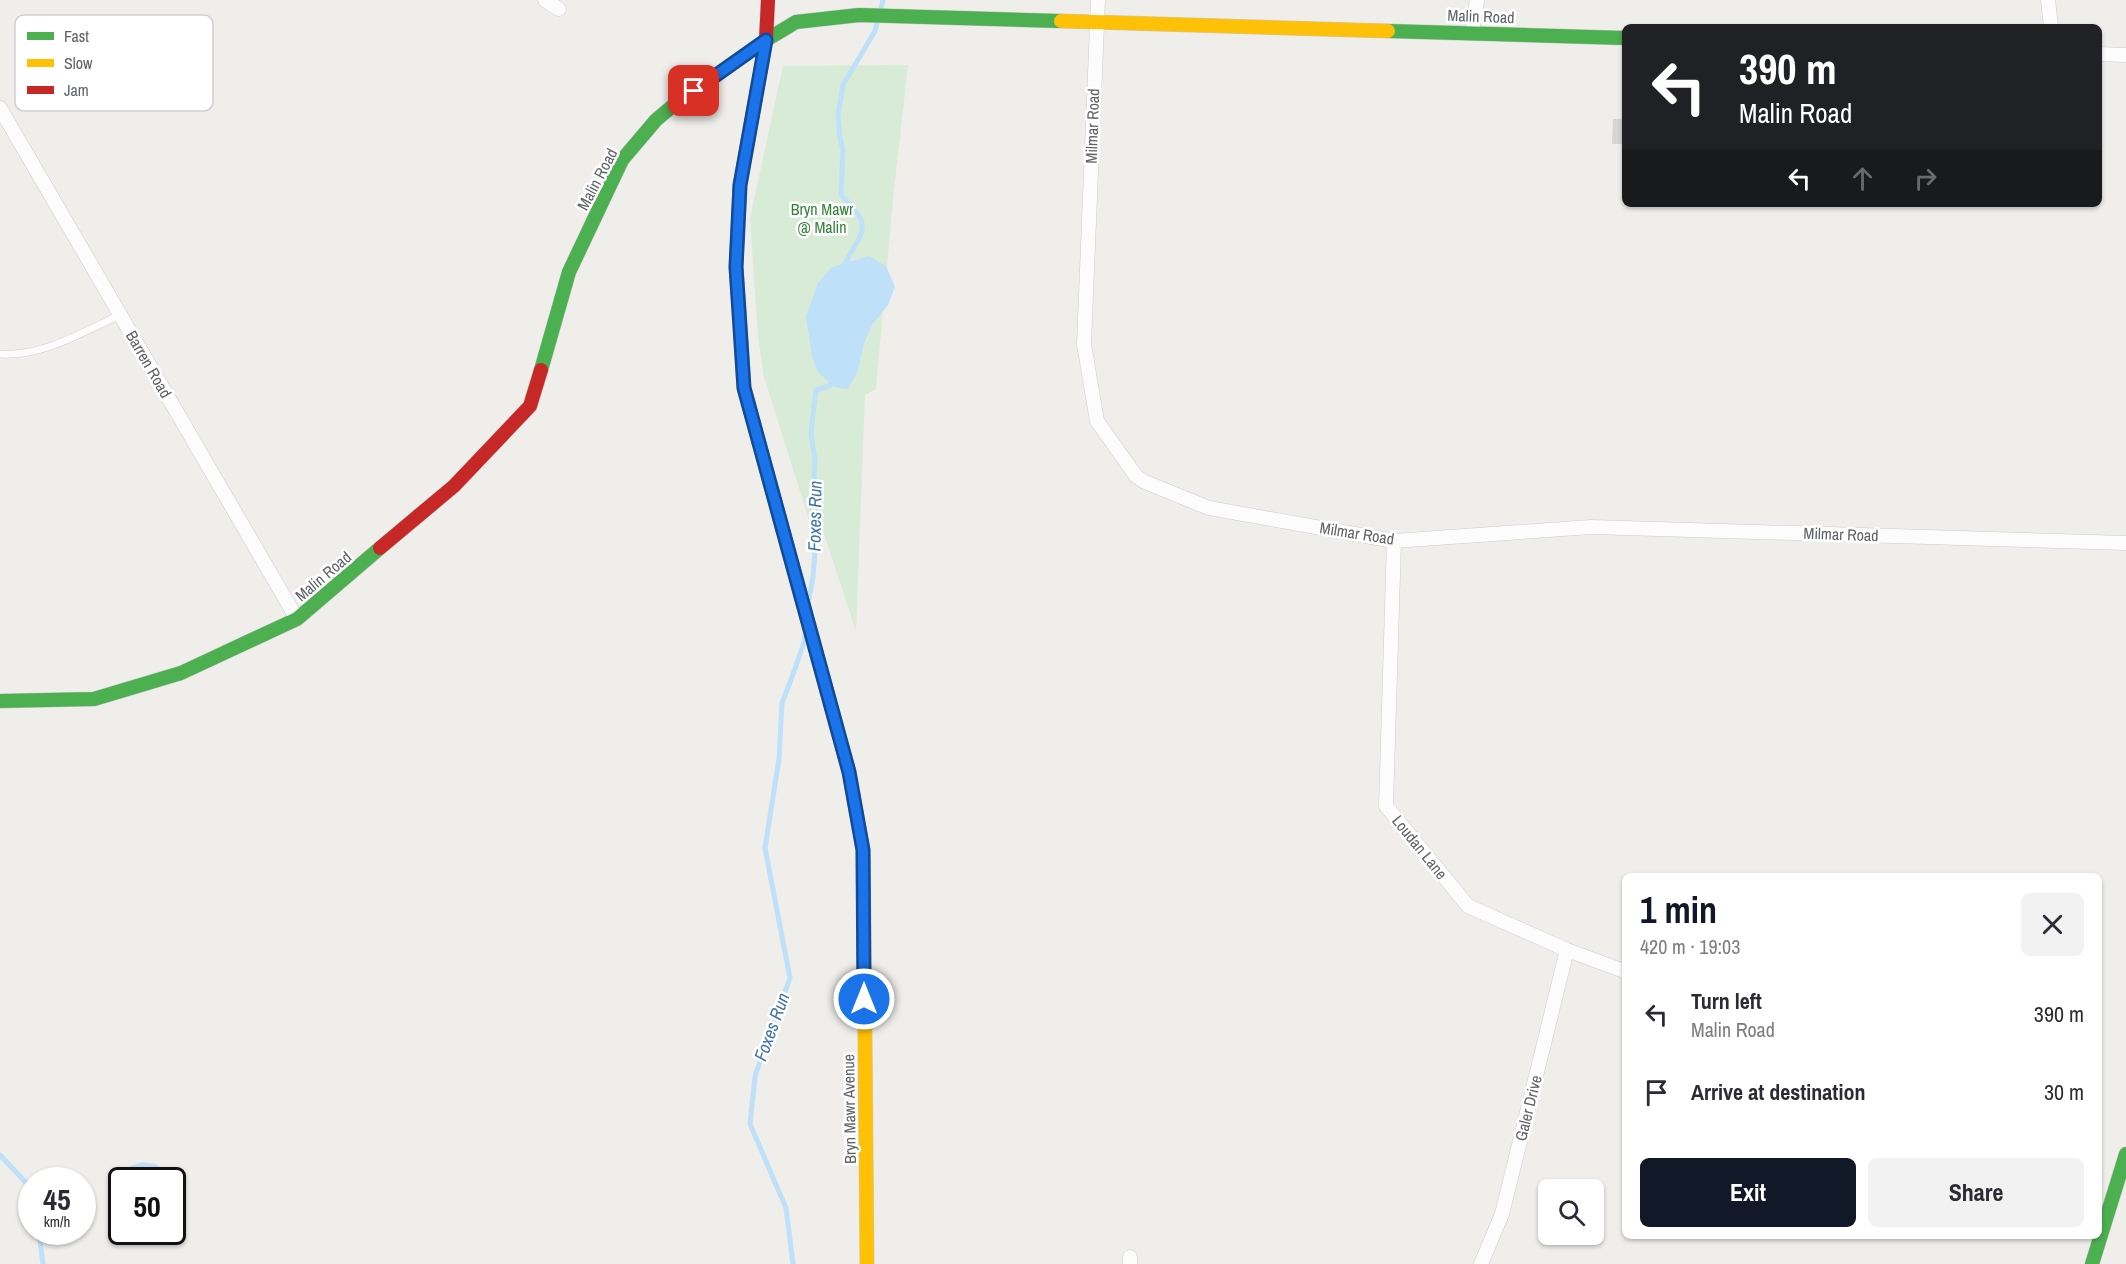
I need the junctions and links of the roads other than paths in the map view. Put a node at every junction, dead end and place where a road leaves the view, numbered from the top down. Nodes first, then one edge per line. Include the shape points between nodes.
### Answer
1 (545, 0) edge
2 (768, 0) edge
3 (1098, 0) edge
4 (1477, 0) edge
5 (2048, 0) edge
6 (559, 9) dead end
7 (1097, 21) junction
8 (2051, 24) edge
9 (1472, 33) junction
10 (1622, 38) edge
11 (766, 40) junction
12 (2102, 54) edge
13 (2126, 55) edge
14 (0, 108) edge
15 (120, 315) junction
16 (0, 354) edge
17 (1394, 541) junction
18 (2126, 543) edge
19 (297, 619) junction
20 (0, 701) edge
21 (1567, 950) junction
22 (1622, 970) edge
23 (2126, 1154) edge
24 (2102, 1232) edge
25 (2100, 1239) edge
26 (867, 1264) edge
27 (1481, 1264) edge
28 (2092, 1264) edge

1 - 6 street
2 - 11 street, Bryn Mawr Avenue
3 - 7 street, Milmar Road
4 - 9 street
5 - 8 street
7 - 9 street, Malin Road
7 - 11 street, Malin Road via 867,15 796,22
7 - 17 street, Milmar Road via 1084,344 1097,421 1144,482 1209,508
9 - 10 street, Malin Road
11 - 19 street, Malin Road via 675,104 622,160 569,272 530,406 454,486
11 - 26 street, Bryn Mawr Avenue via 740,185 736,267 744,388 849,772 863,850
12 - 13 street
14 - 15 street, Barren Road
15 - 16 lane via 29,353
15 - 19 street, Barren Road
17 - 18 street, Milmar Road via 1591,527
17 - 21 street, Loudan Lane via 1386,806 1468,906
19 - 20 street, Malin Road via 181,673 94,699
21 - 22 street, Loudan Lane
21 - 27 street, Galer Drive via 1502,1214
23 - 24 street
25 - 28 street

